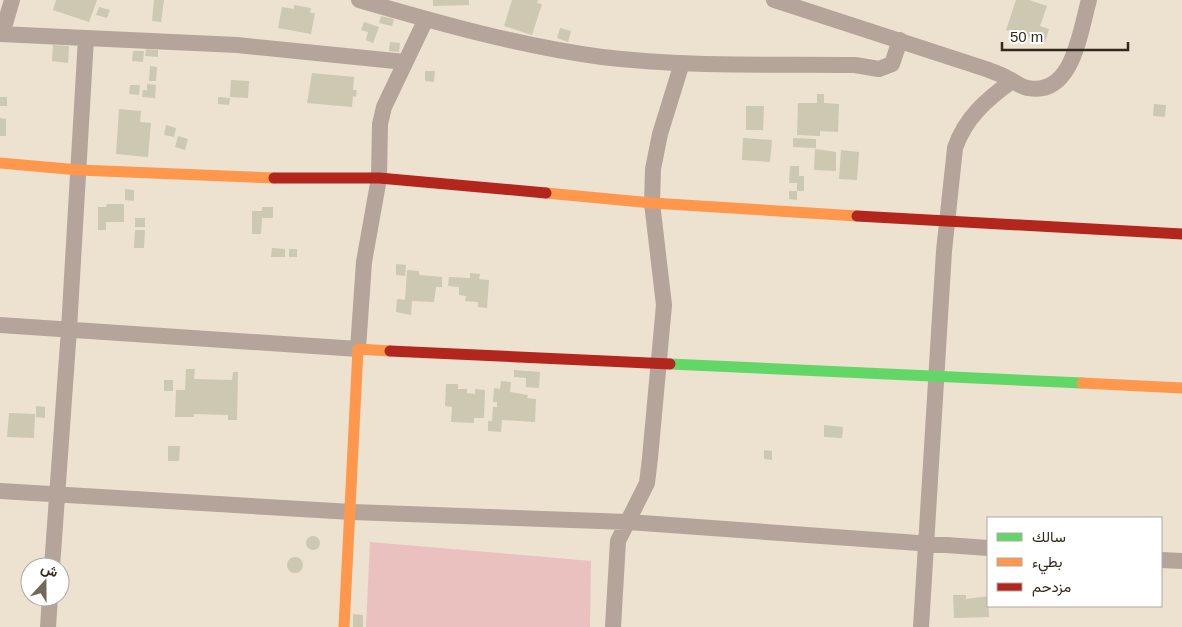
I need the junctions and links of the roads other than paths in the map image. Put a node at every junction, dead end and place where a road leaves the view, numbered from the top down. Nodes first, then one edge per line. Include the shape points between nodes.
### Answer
1 (12, 0) edge
2 (359, 0) edge
3 (774, 0) edge
4 (1089, 0) edge
5 (426, 19) junction
6 (1, 34) edge
7 (86, 38) junction
8 (900, 40) junction
9 (405, 62) junction
10 (682, 63) junction
11 (1012, 81) junction
12 (0, 163) edge
13 (79, 170) junction
14 (380, 178) junction
15 (652, 203) junction
16 (947, 221) junction
17 (1182, 234) edge
18 (0, 325) edge
19 (69, 329) junction
20 (358, 349) junction
21 (658, 362) junction
22 (937, 378) junction
23 (1182, 388) edge
24 (0, 490) edge
25 (56, 494) junction
26 (352, 512) junction
27 (628, 522) junction
28 (927, 544) junction
29 (987, 548) edge
30 (53, 557) edge
31 (1162, 560) edge
32 (1182, 561) edge
33 (49, 607) edge
34 (48, 627) edge
35 (344, 627) edge
36 (613, 627) edge
37 (922, 627) edge

1 - 6 street
2 - 5 street
3 - 8 street
4 - 11 street via 1068,72 1062,79 1039,89 1022,87
5 - 9 street
5 - 10 street via 471,32 602,56
6 - 7 street
7 - 9 street via 237,45
7 - 13 street
8 - 10 street via 892,64 879,69 855,65
8 - 11 street
9 - 14 street via 384,107 380,124
10 - 15 street via 660,134 653,169
11 - 16 street via 980,107 960,133 952,164
12 - 13 street
13 - 14 street via 251,178
13 - 19 street
14 - 15 street
14 - 20 street via 364,262
15 - 16 street
15 - 21 street via 664,305
16 - 17 street
16 - 22 street
18 - 19 street
19 - 20 street
19 - 25 street
20 - 21 street
20 - 26 street
21 - 22 street
21 - 27 street via 647,483
22 - 23 street
22 - 28 street
24 - 25 street
25 - 26 street
25 - 30 street
26 - 27 street
26 - 35 street
27 - 28 street
27 - 36 street via 618,541
28 - 29 street
28 - 37 street
31 - 32 street
33 - 34 street

